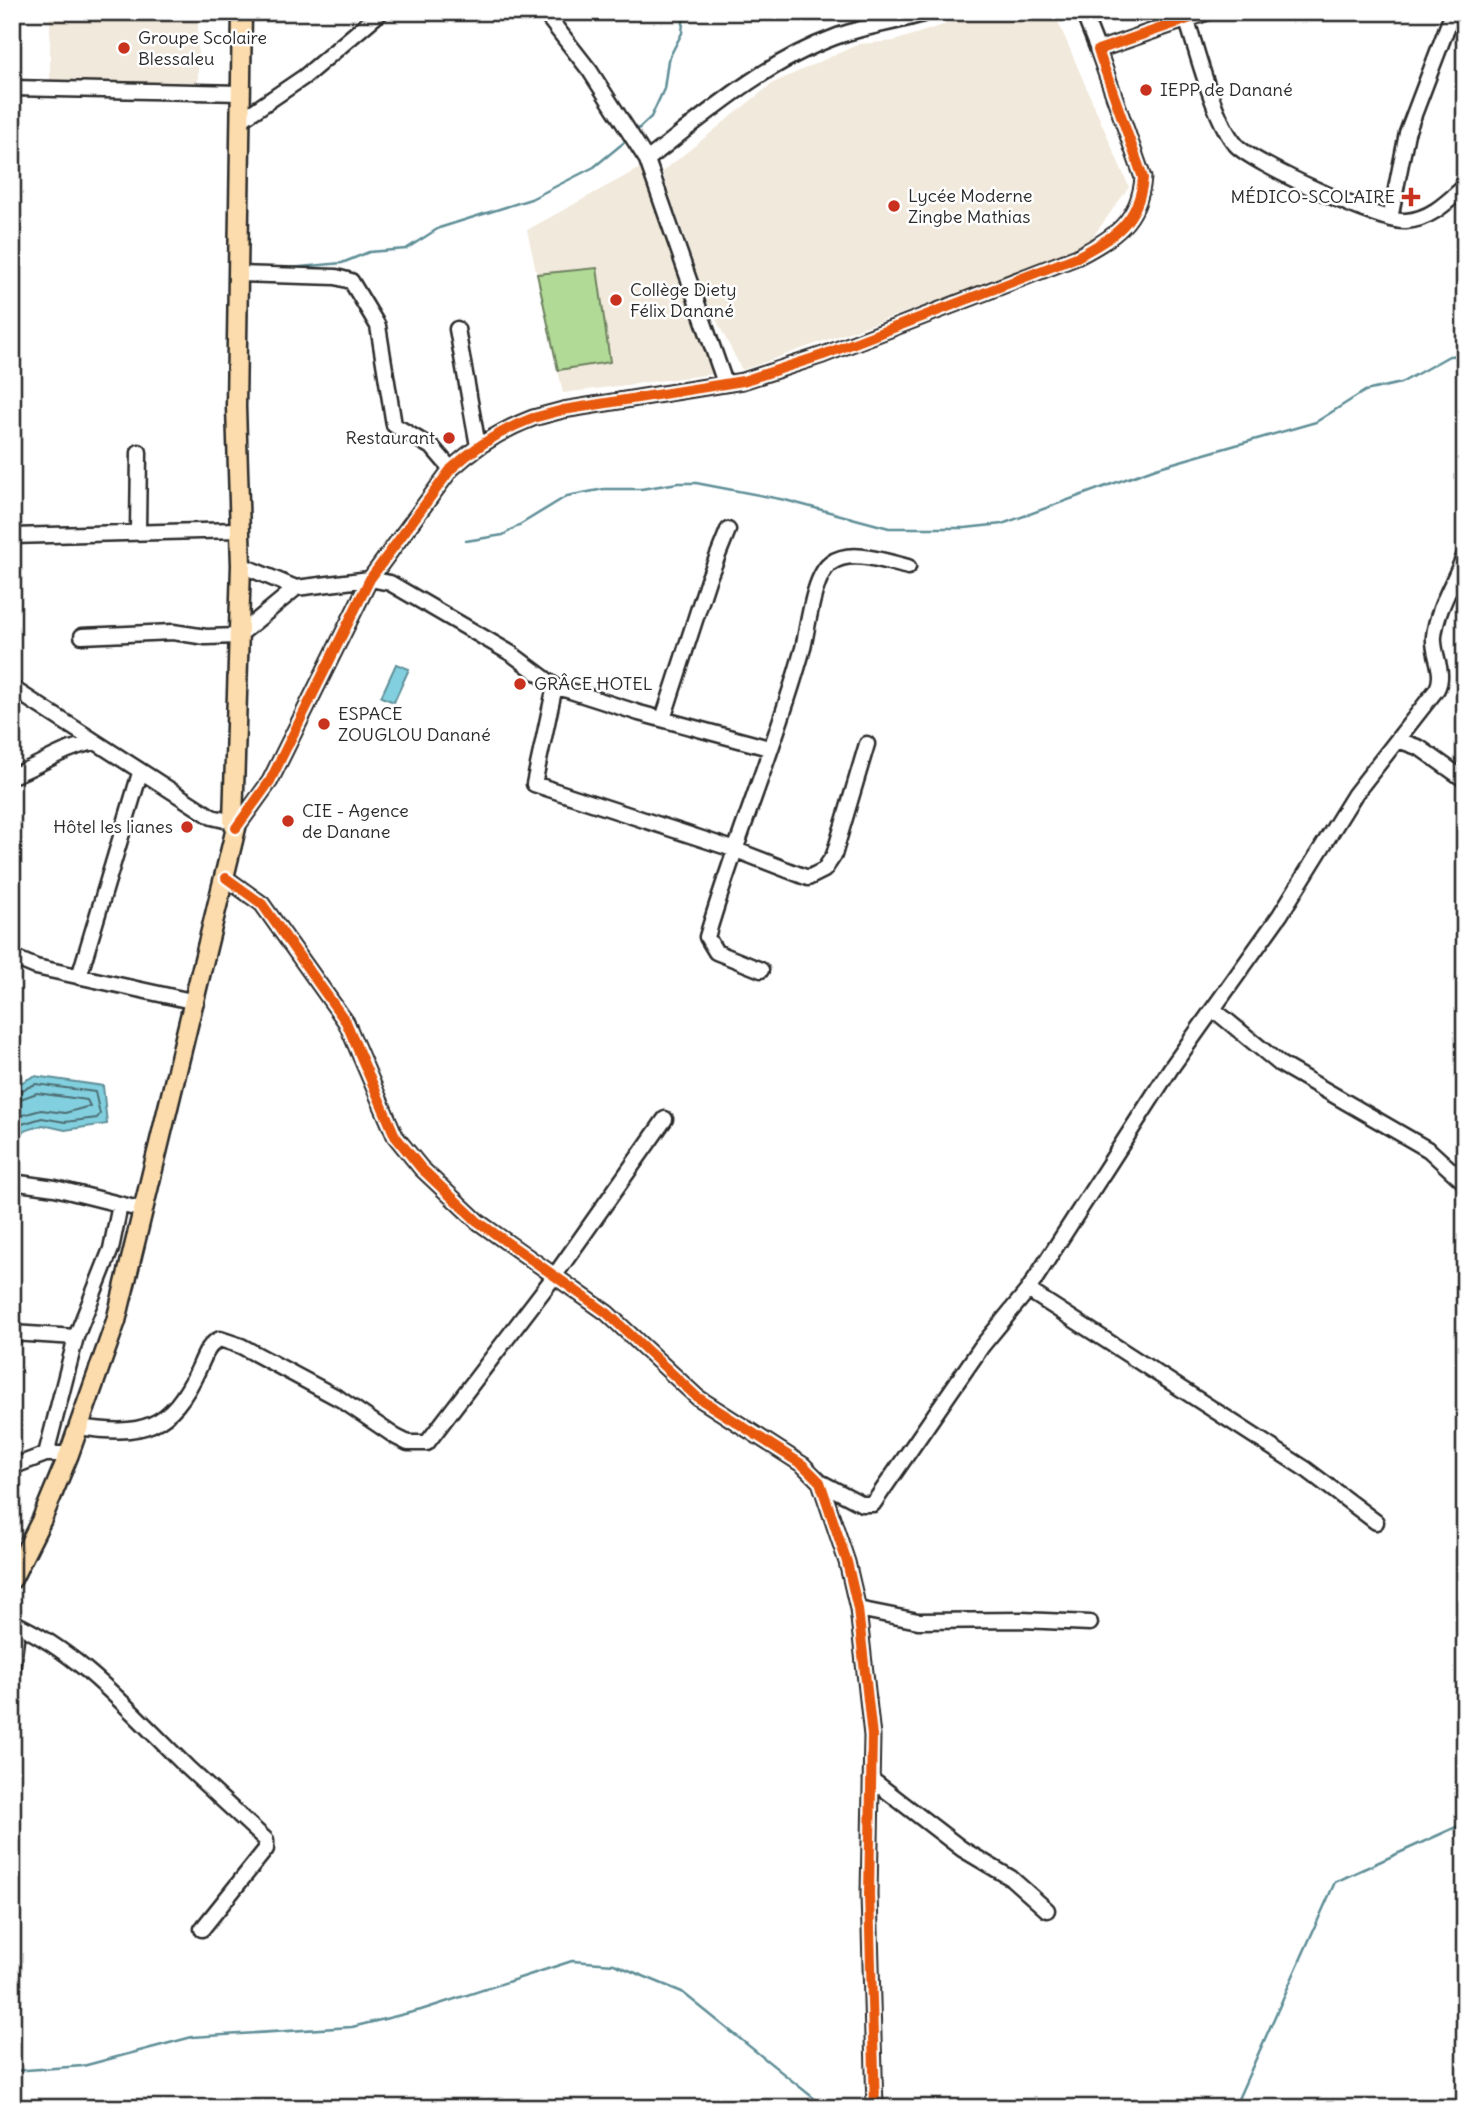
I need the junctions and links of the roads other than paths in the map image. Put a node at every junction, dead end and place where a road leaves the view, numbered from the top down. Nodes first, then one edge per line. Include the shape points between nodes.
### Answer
1 (242, 12) edge
2 (380, 12) edge
3 (544, 12) edge
4 (929, 12) edge
5 (1083, 12) edge
6 (1208, 12) edge
7 (1453, 12) edge
8 (1187, 20) junction
9 (1098, 50) junction
10 (12, 88) edge
11 (241, 93) junction
12 (240, 120) junction
13 (647, 160) junction
14 (1465, 186) edge
15 (1390, 219) junction
16 (238, 274) junction
17 (457, 329) dead end
18 (725, 383) junction
19 (478, 446) junction
20 (139, 452) dead end
21 (451, 469) junction
22 (238, 530) junction
23 (728, 530) dead end
24 (138, 531) junction
25 (12, 536) edge
26 (1465, 554) edge
27 (241, 565) junction
28 (908, 567) dead end
29 (370, 579) junction
30 (296, 587) junction
31 (82, 636) dead end
32 (238, 636) junction
33 (555, 686) junction
34 (12, 688) edge
35 (663, 719) junction
36 (1398, 740) junction
37 (94, 742) junction
38 (867, 744) dead end
39 (769, 748) junction
40 (140, 773) junction
41 (12, 776) edge
42 (1465, 780) edge
43 (235, 825) junction
44 (736, 850) junction
45 (226, 878) junction
46 (12, 957) edge
47 (761, 970) dead end
48 (79, 977) junction
49 (196, 1002) junction
50 (1213, 1009) junction
51 (665, 1119) dead end
52 (12, 1182) edge
53 (1465, 1183) edge
54 (120, 1205) junction
55 (143, 1210) junction
56 (553, 1278) junction
57 (1028, 1290) junction
58 (12, 1333) edge
59 (76, 1337) junction
60 (78, 1427) junction
61 (46, 1454) junction
62 (69, 1454) junction
63 (12, 1467) edge
64 (820, 1482) junction
65 (1376, 1522) dead end
66 (12, 1579) edge
67 (858, 1609) junction
68 (12, 1623) edge
69 (1090, 1623) dead end
70 (12, 1670) edge
71 (871, 1779) junction
72 (1047, 1910) dead end
73 (202, 1929) dead end
74 (875, 2108) edge

1 - 11 main road
2 - 12 street via 304,77
3 - 13 street via 590,71
4 - 13 street via 837,36 774,66
5 - 9 street
6 - 8 street
7 - 15 street via 1407,133
8 - 9 street
8 - 15 street via 1212,94 1236,145 1254,159
9 - 18 street via 1143,178 1141,200 1120,229 1065,262 823,355
10 - 11 street
11 - 12 main road
12 - 16 main road
13 - 18 street
14 - 15 street via 1423,218
16 - 21 street via 351,281 378,326 394,425 433,447
16 - 22 main road
17 - 19 street
18 - 19 street via 563,410 503,429
19 - 21 street
20 - 24 street
21 - 29 street
22 - 24 street
22 - 27 main road
23 - 35 street
24 - 25 street
26 - 36 street via 1435,629 1440,684
27 - 30 street
27 - 32 main road
28 - 39 street via 851,557 839,558 826,567
29 - 30 street
29 - 33 street via 423,599
29 - 43 street via 270,781
30 - 32 street
31 - 32 street via 173,632
32 - 43 main road
33 - 35 street
33 - 44 street via 534,784
34 - 37 street
35 - 39 street
36 - 42 street via 1420,748
36 - 50 street via 1355,794 1280,915
37 - 40 street
37 - 41 street via 67,748
38 - 44 street via 846,823 824,870 808,878
39 - 44 street
40 - 43 street via 212,817
40 - 48 street
43 - 45 main road
44 - 47 street via 713,914 708,943 716,952
45 - 49 main road
45 - 56 street via 262,904 346,1022 404,1149 477,1221
46 - 48 street
48 - 49 street
49 - 55 main road
50 - 53 street via 1280,1064 1429,1150
50 - 57 street
51 - 56 street
52 - 54 street
54 - 55 street
54 - 59 street via 111,1249
55 - 60 main road via 116,1321
56 - 60 street via 427,1443 408,1443 396,1437 340,1399 220,1339 208,1349 186,1394 151,1427 114,1432
56 - 64 street via 607,1313 697,1396 803,1465
57 - 64 street via 982,1346 873,1504 862,1504
57 - 65 street via 1307,1470
58 - 59 street
59 - 61 street
60 - 62 main road
61 - 62 street
61 - 63 street
62 - 66 main road
64 - 67 street
67 - 69 street via 918,1621
67 - 71 street via 872,1737
68 - 70 street via 16,1639
68 - 73 street via 69,1655 266,1840 266,1849
71 - 72 street via 923,1821 1011,1878
71 - 74 street

